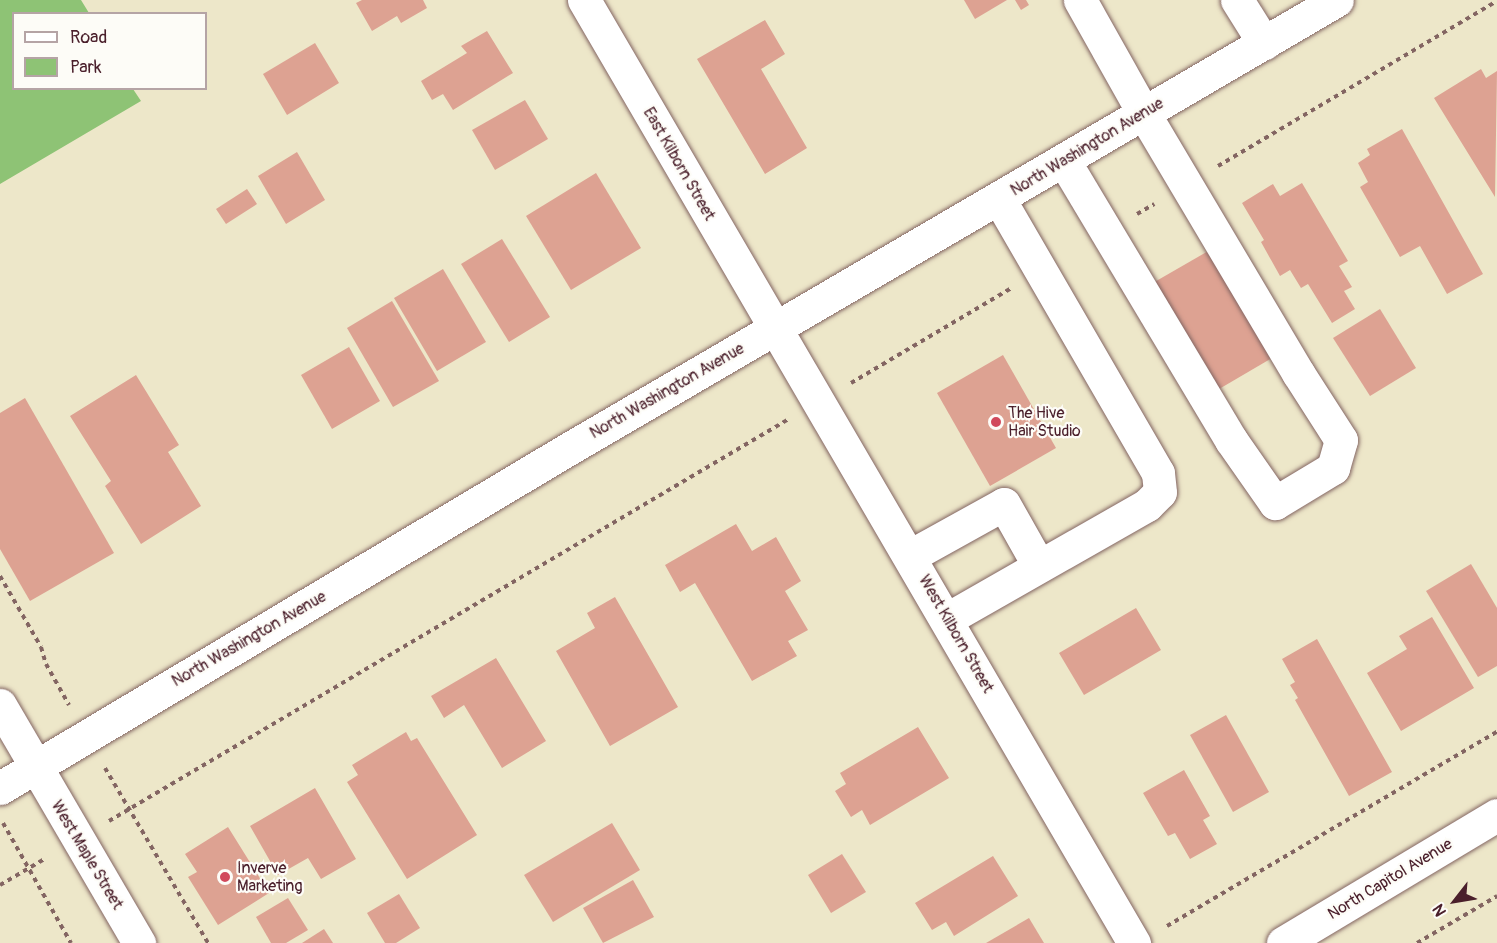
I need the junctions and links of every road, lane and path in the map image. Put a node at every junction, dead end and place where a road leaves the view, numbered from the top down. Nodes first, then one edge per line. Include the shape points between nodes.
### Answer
1 (584, 0) edge
2 (1080, 0) edge
3 (1237, 0) edge
4 (1337, 0) edge
5 (1497, 1) edge
6 (1264, 43) junction
7 (1144, 114) junction
8 (1064, 161) junction
9 (1186, 185) junction
10 (999, 199) junction
11 (1106, 232) junction
12 (1040, 271) junction
13 (774, 328) junction
14 (818, 402) junction
15 (910, 556) junction
16 (1039, 566) junction
17 (947, 619) junction
18 (0, 705) edge
19 (1497, 732) edge
20 (35, 766) junction
21 (0, 788) edge
22 (1497, 815) edge
23 (0, 817) edge
24 (78, 840) junction
25 (27, 868) junction
26 (0, 885) edge
27 (1497, 896) edge
28 (1146, 937) edge
29 (71, 943) edge
30 (139, 943) edge
31 (1283, 943) edge
32 (1417, 943) edge

1 - 13 street, East Kilborn Street
2 - 7 street
3 - 6 street
4 - 6 street, North Washington Avenue
5 - 9 path
6 - 7 street, North Washington Avenue
7 - 8 street, North Washington Avenue
7 - 9 street
8 - 10 street, North Washington Avenue
8 - 11 street
9 - 11 path
9 - 11 street via 1341,440 1333,468 1275,503 1231,440
10 - 12 street
10 - 13 street, North Washington Avenue
12 - 14 path
12 - 16 street via 1158,473 1160,492 1147,505
13 - 14 street, West Kilborn Street
13 - 20 street, North Washington Avenue
14 - 15 street, West Kilborn Street
14 - 24 path
15 - 16 street via 1004,504
15 - 17 street, West Kilborn Street
16 - 17 street
17 - 28 street, West Kilborn Street
18 - 20 street, West Maple Street
19 - 28 path
20 - 21 street, North Washington Avenue
20 - 24 street, West Maple Street
22 - 31 street, North Capitol Avenue
23 - 25 path
24 - 25 path
24 - 30 street, West Maple Street
25 - 26 path
25 - 29 path
27 - 32 path

